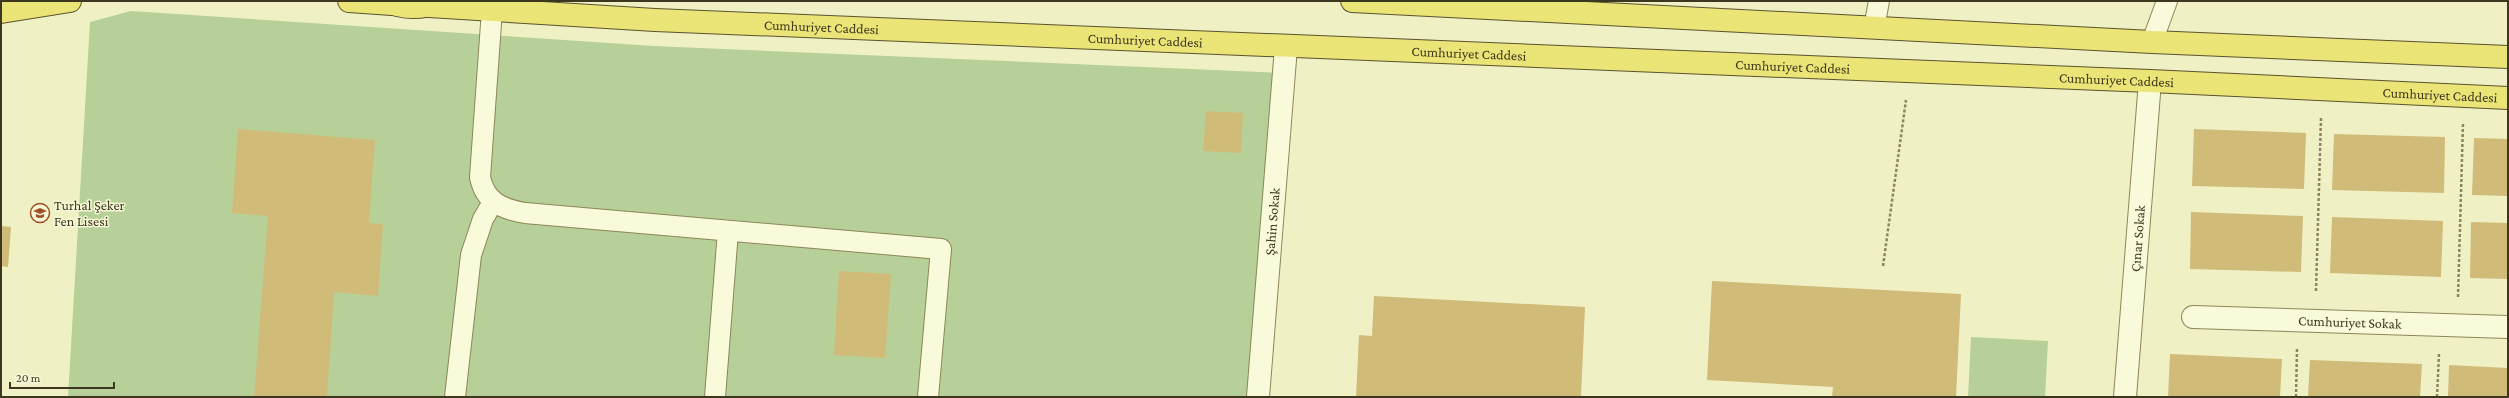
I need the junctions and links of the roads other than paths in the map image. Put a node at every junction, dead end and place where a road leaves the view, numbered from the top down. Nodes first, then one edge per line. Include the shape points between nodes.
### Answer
1 (70, 1) edge
2 (349, 1) edge
3 (1352, 1) edge
4 (1878, 1) edge
5 (2167, 1) edge
6 (389, 2) edge
7 (436, 4) edge
8 (492, 10) junction
9 (1, 12) edge
10 (1874, 28) junction
11 (2152, 42) junction
12 (1286, 47) junction
13 (2508, 57) edge
14 (2150, 81) junction
15 (2508, 98) edge
16 (493, 202) junction
17 (728, 231) junction
18 (2193, 317) dead end
19 (2508, 327) edge
20 (455, 397) edge
21 (715, 397) edge
22 (928, 397) edge
23 (1258, 397) edge
24 (2125, 397) edge

1 - 9 highway
2 - 6 highway, Cumhuriyet Caddesi
3 - 10 highway
4 - 10 lane
5 - 11 lane
6 - 7 highway, Cumhuriyet Caddesi via 411,7
7 - 8 highway, Cumhuriyet Caddesi
8 - 12 highway, Cumhuriyet Caddesi via 655,20
8 - 16 lane via 480,177 485,193
10 - 11 highway
11 - 13 highway
12 - 14 highway, Cumhuriyet Caddesi
12 - 23 street, Şahin Sokak
14 - 15 highway, Cumhuriyet Caddesi
14 - 24 street, Çınar Sokak
16 - 17 lane via 504,209 525,213
16 - 20 lane via 483,219 471,255
17 - 21 lane
17 - 22 lane via 941,249
18 - 19 street, Cumhuriyet Sokak

